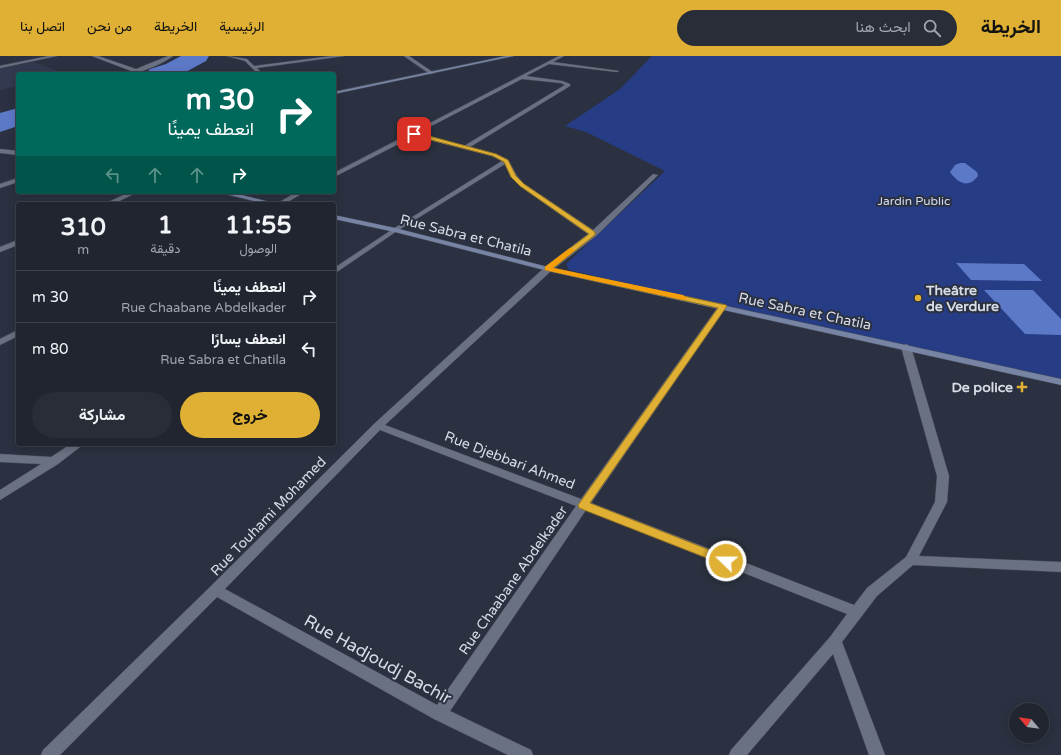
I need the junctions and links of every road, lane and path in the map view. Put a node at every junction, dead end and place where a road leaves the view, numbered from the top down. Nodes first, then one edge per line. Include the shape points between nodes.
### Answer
1 (55, 56) edge
2 (94, 56) edge
3 (171, 56) edge
4 (229, 56) edge
5 (342, 56) edge
6 (406, 56) edge
7 (512, 56) edge
8 (562, 56) edge
9 (549, 63) junction
10 (0, 67) edge
11 (253, 67) junction
12 (136, 71) junction
13 (617, 71) dead end
14 (132, 72) edge
15 (259, 72) edge
16 (432, 72) junction
17 (520, 78) junction
18 (336, 93) edge
19 (414, 134) junction
20 (466, 147) junction
21 (0, 151) edge
22 (16, 153) edge
23 (506, 161) junction
24 (336, 174) edge
25 (655, 175) dead end
26 (16, 181) edge
27 (0, 186) edge
28 (131, 194) edge
29 (229, 194) edge
30 (298, 194) edge
31 (112, 202) edge
32 (266, 202) edge
33 (283, 202) edge
34 (336, 217) edge
35 (395, 230) junction
36 (593, 234) junction
37 (16, 243) edge
38 (0, 250) edge
39 (548, 269) junction
40 (336, 271) edge
41 (723, 306) junction
42 (16, 334) edge
43 (0, 342) edge
44 (906, 346) junction
45 (1059, 383) edge
46 (378, 426) junction
47 (76, 446) edge
48 (0, 458) edge
49 (54, 461) junction
50 (0, 496) edge
51 (583, 505) junction
52 (910, 560) junction
53 (1061, 567) edge
54 (216, 590) junction
55 (856, 612) junction
56 (835, 641) junction
57 (439, 714) junction
58 (50, 755) edge
59 (525, 755) edge
60 (737, 755) edge
61 (877, 755) edge

1 - 10 street
2 - 12 street
3 - 12 street
4 - 11 street via 243,59
5 - 11 street
6 - 16 street
7 - 16 street
8 - 9 street
9 - 13 street
9 - 17 street
11 - 15 street
12 - 14 street
16 - 18 street
17 - 19 street
17 - 20 street via 568,84
19 - 20 street
19 - 24 street
20 - 23 street
21 - 22 street
23 - 35 street
23 - 36 street via 514,177 522,185
25 - 36 street, Rue Touhami Mohamed
26 - 27 street
28 - 31 street
29 - 32 street
30 - 33 street
34 - 35 street, Rue Sabra et Chatila
35 - 39 street, Rue Sabra et Chatila
35 - 40 street
36 - 39 street, Rue Touhami Mohamed
37 - 38 street
39 - 41 street, Rue Sabra et Chatila
39 - 46 street, Rue Touhami Mohamed
41 - 44 street, Rue Sabra et Chatila
41 - 51 street, Rue Chaabane Abdelkader
42 - 43 street
44 - 45 street, Rue Sabra et Chatila
44 - 52 street via 943,476 941,502
46 - 51 street, Rue Djebbari Ahmed
46 - 54 street, Rue Touhami Mohamed
47 - 49 street
48 - 49 street
49 - 50 street
51 - 55 street, Rue Djebbari Ahmed
51 - 57 street, Rue Chaabane Abdelkader
52 - 53 street
52 - 55 street via 872,592
54 - 57 street, Rue Hadjoudj Bachir
54 - 58 street, Rue Touhami Mohamed
55 - 56 street
56 - 60 street
56 - 61 street
57 - 59 street, Rue Hadjoudj Bachir

